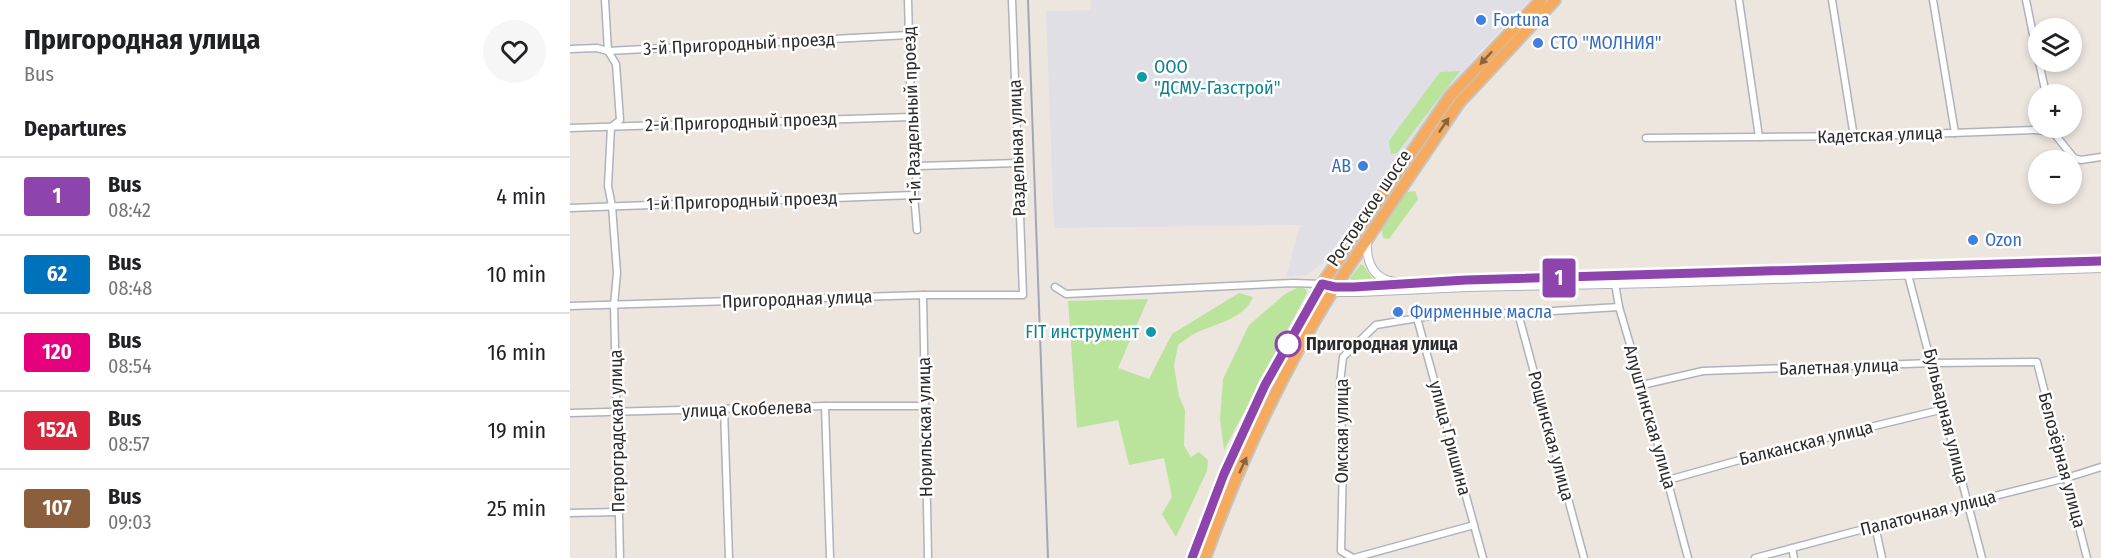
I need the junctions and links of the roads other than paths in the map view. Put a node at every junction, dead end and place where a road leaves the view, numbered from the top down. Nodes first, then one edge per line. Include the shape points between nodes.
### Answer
1 (605, 0) edge
2 (908, 0) edge
3 (1012, 0) edge
4 (1540, 0) edge
5 (1555, 0) edge
6 (1739, 0) edge
7 (1832, 0) edge
8 (1933, 0) edge
9 (2026, 0) edge
10 (2030, 18) edge
11 (909, 36) junction
12 (570, 49) edge
13 (608, 51) junction
14 (911, 117) junction
15 (611, 127) junction
16 (570, 128) edge
17 (2028, 130) edge
18 (1955, 133) junction
19 (1854, 136) junction
20 (1759, 137) junction
21 (1646, 138) dead end
22 (2059, 138) edge
23 (2101, 157) edge
24 (1018, 163) junction
25 (918, 166) junction
26 (914, 195) junction
27 (612, 206) junction
28 (570, 208) edge
29 (917, 230) dead end
30 (1366, 241) junction
31 (2101, 261) edge
32 (2101, 268) edge
33 (1908, 270) junction
34 (1614, 280) junction
35 (1411, 284) junction
36 (1318, 286) junction
37 (1055, 287) dead end
38 (1333, 290) junction
39 (923, 295) junction
40 (1023, 295) joint
41 (614, 305) junction
42 (570, 306) edge
43 (1619, 307) junction
44 (1518, 313) junction
45 (1417, 318) junction
46 (2037, 362) joint
47 (1933, 363) junction
48 (1642, 386) junction
49 (825, 406) junction
50 (924, 406) junction
51 (1944, 409) junction
52 (724, 410) junction
53 (570, 413) edge
54 (616, 413) junction
55 (2101, 467) edge
56 (2066, 478) junction
57 (1668, 480) junction
58 (1968, 502) junction
59 (619, 512) junction
60 (570, 513) edge
61 (1474, 525) junction
62 (1875, 526) junction
63 (1792, 548) junction
64 (620, 558) edge
65 (729, 558) edge
66 (830, 558) edge
67 (928, 558) edge
68 (1192, 558) edge
69 (1205, 558) edge
70 (1353, 558) edge
71 (1483, 558) edge
72 (1584, 558) edge
73 (1688, 558) edge
74 (1755, 558) edge
75 (1794, 558) edge
76 (1882, 558) edge
77 (1982, 558) edge
78 (2087, 558) edge

1 - 13 street
2 - 11 street, 1-й Раздельный проезд
3 - 24 street, Раздельная улица
4 -> 36 highway, Ростовское шоссе via 1450,96
30 -> 5 highway, Ростовское шоссе via 1459,103
6 - 20 street
7 - 19 street
8 - 18 street
9 - 10 street
11 - 13 street, 3-й Пригородный проезд
11 - 14 street, 1-й Раздельный проезд
12 - 13 street, 3-й Пригородный проезд
13 - 15 street, Петроградская улица via 616,64 620,120
14 - 15 street, 2-й Пригородный проезд
14 - 25 street, 1-й Раздельный проезд
15 - 16 street, 2-й Пригородный проезд
15 - 27 street, Петроградская улица via 608,186
17 - 18 street, Кадетская улица
18 - 19 street, Кадетская улица
19 - 20 street, Кадетская улица
20 - 21 street, Кадетская улица
22 - 23 street, Кадетская улица via 2074,158
24 - 25 street
24 - 40 street, Раздельная улица
25 - 26 street, 1-й Раздельный проезд
26 - 27 street, 1-й Пригородный проезд
26 - 29 street, 1-й Раздельный проезд
27 - 28 street, 1-й Пригородный проезд
27 - 41 street, Петроградская улица
30 - 35 street via 1369,263 1379,277
30 - 38 highway, Ростовское шоссе
31 - 33 street
32 - 33 street
33 - 34 street
33 - 47 street, Бульварная улица
34 - 35 street
34 - 38 street
34 - 43 street, Алуштинская улица
35 - 38 street
36 - 37 street via 1293,283 1066,294
36 - 38 street
36 - 68 highway, Ростовское шоссе via 1265,385 1224,474
69 -> 38 highway, Ростовское шоссе via 1227,497 1278,390
39 - 40 street, Пригородная улица
39 - 41 street, Пригородная улица
39 - 50 street, Норильская улица
41 - 42 street, Пригородная улица
41 - 54 street, Петроградская улица
43 - 44 street
43 - 48 street, Алуштинская улица
44 - 45 street
44 - 72 street, Рощинская улица
45 - 61 street, улица Гришина
45 - 70 street, Омская улица via 1376,325 1343,357 1341,551
46 - 47 street, Балетная улица
46 - 56 street, Белозёрная улица
47 - 48 street, Балетная улица via 1703,371
47 - 51 street, Бульварная улица
48 - 57 street, Алуштинская улица
49 - 50 street, улица Скобелева
49 - 52 street, улица Скобелева
49 - 66 street
50 - 67 street, Норильская улица
51 - 57 street, Балканская улица
51 - 58 street, Бульварная улица
52 - 54 street, улица Скобелева
52 - 65 street
53 - 54 street, улица Скобелева
54 - 59 street, Петроградская улица
55 - 56 street, Палаточная улица
56 - 58 street, Палаточная улица
56 - 78 street, Белозёрная улица
57 - 73 street, Алуштинская улица
58 - 62 street, Палаточная улица
58 - 77 street, Бульварная улица
59 - 60 street
59 - 64 street, Петроградская улица
61 - 70 street
61 - 71 street, улица Гришина
62 - 63 street, Палаточная улица
62 - 76 street
63 - 74 street, Палаточная улица
63 - 75 street

